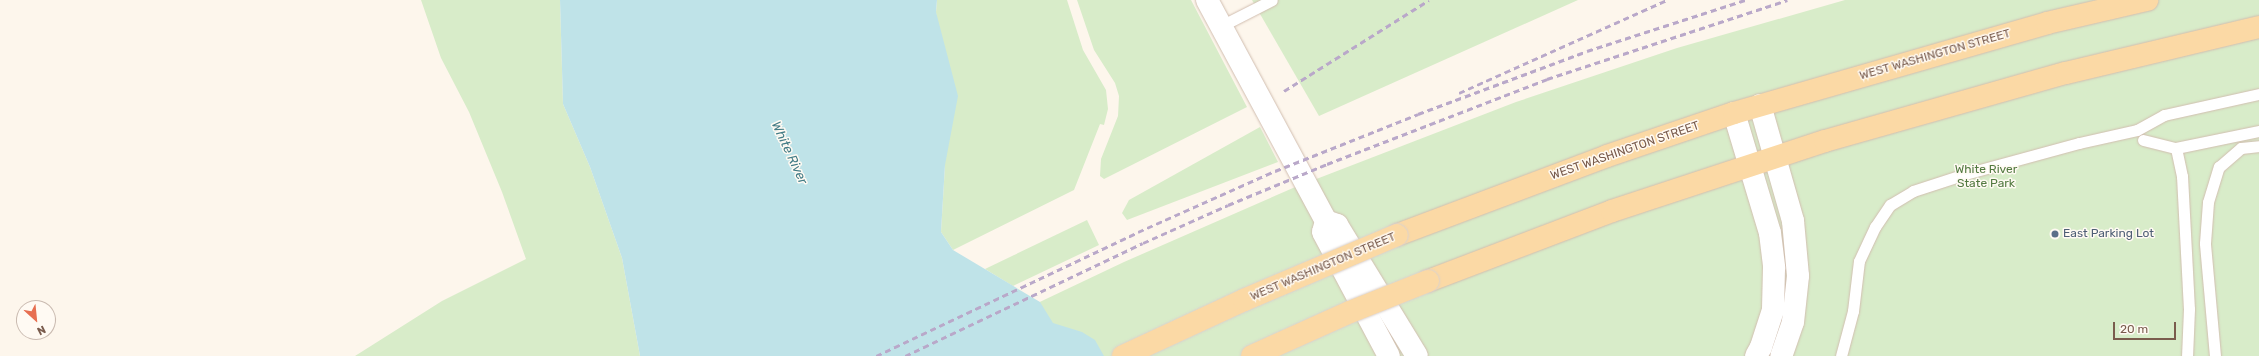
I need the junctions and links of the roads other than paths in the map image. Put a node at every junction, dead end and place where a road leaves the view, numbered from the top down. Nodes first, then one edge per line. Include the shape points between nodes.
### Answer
1 (1207, 0) edge
2 (1272, 0) edge
3 (2146, 0) edge
4 (1221, 26) junction
5 (2259, 27) edge
6 (2259, 94) edge
7 (1760, 105) junction
8 (1734, 113) junction
9 (2259, 131) edge
10 (2143, 140) dead end
11 (2259, 146) edge
12 (2176, 148) junction
13 (1776, 156) junction
14 (1749, 165) junction
15 (1326, 221) junction
16 (1123, 356) edge
17 (1252, 356) edge
18 (1389, 356) edge
19 (1417, 356) edge
20 (1756, 356) edge
21 (1781, 356) edge
22 (1841, 356) edge
23 (2188, 356) edge
24 (2215, 356) edge

1 - 4 street
2 - 4 lane
3 - 7 main road, WEST WASHINGTON STREET via 2047,23
4 - 15 street
5 - 13 main road via 2066,73
6 - 22 lane via 2164,115 2137,130 1965,174 1913,191 1890,205 1875,227 1858,261 1853,311
7 - 8 main road, WEST WASHINGTON STREET
7 - 13 street
8 - 14 street
8 - 16 main road, WEST WASHINGTON STREET, bridge via 1607,156 1397,235 1244,300
9 - 12 lane
10 - 12 lane
11 - 24 lane via 2241,148 2220,167 2211,194 2205,243
12 - 23 lane via 2182,176 2189,309
13 - 14 main road
13 - 21 street via 1793,221 1798,276 1793,322
14 - 17 main road, bridge via 1612,211 1428,281 1350,312
14 - 20 street via 1770,232 1774,268 1773,310
15 - 18 street via 1323,232
15 - 19 street via 1337,225

